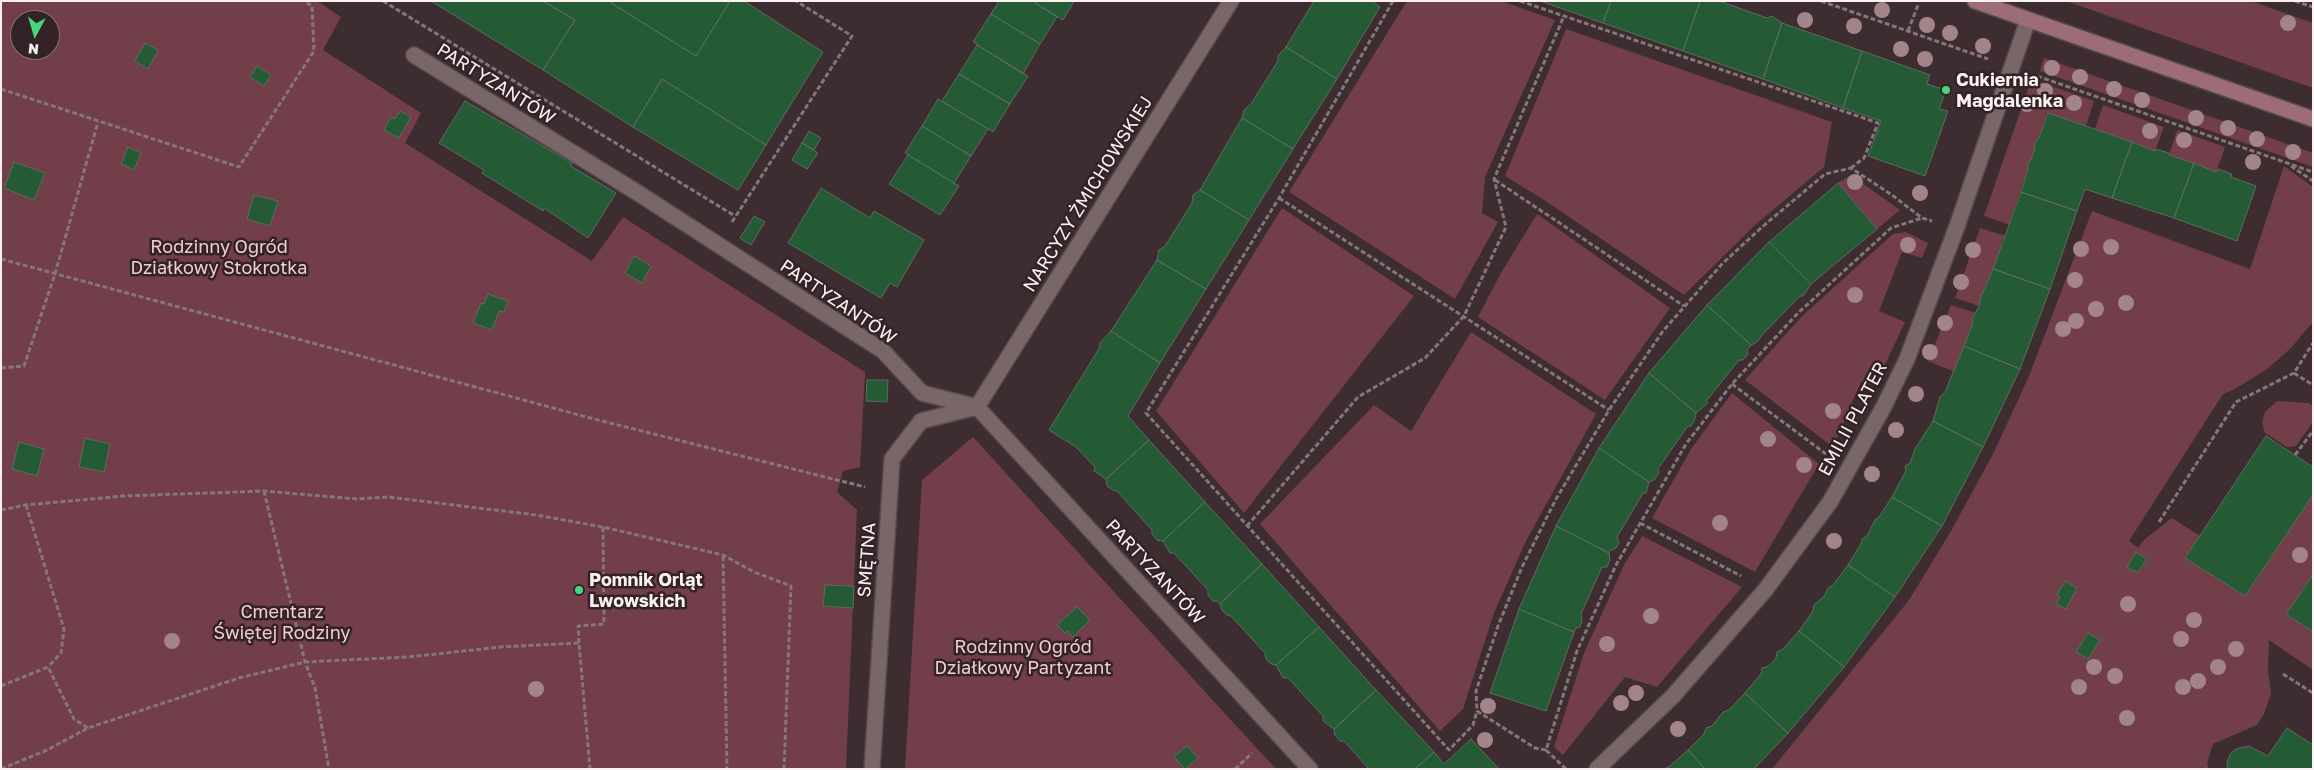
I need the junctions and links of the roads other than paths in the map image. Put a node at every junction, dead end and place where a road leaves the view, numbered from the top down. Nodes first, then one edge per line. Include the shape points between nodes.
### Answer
1 (1231, 1) edge
2 (1975, 1) edge
3 (2028, 20) junction
4 (414, 55) dead end
5 (2313, 119) edge
6 (977, 407) junction
7 (872, 769) edge
8 (1310, 769) edge
9 (1597, 769) edge

1 - 6 street, NARCYZY ŻMICHOWSKIEJ
2 - 3 street
3 - 5 street
3 - 9 street, EMILII PLATER via 1907,359 1847,471 1825,509 1766,590 1673,696
4 - 6 street, PARTYZANTÓW via 638,192 883,351 922,393
6 - 7 street, SMĘTNA via 921,421 892,459
6 - 8 street, PARTYZANTÓW

